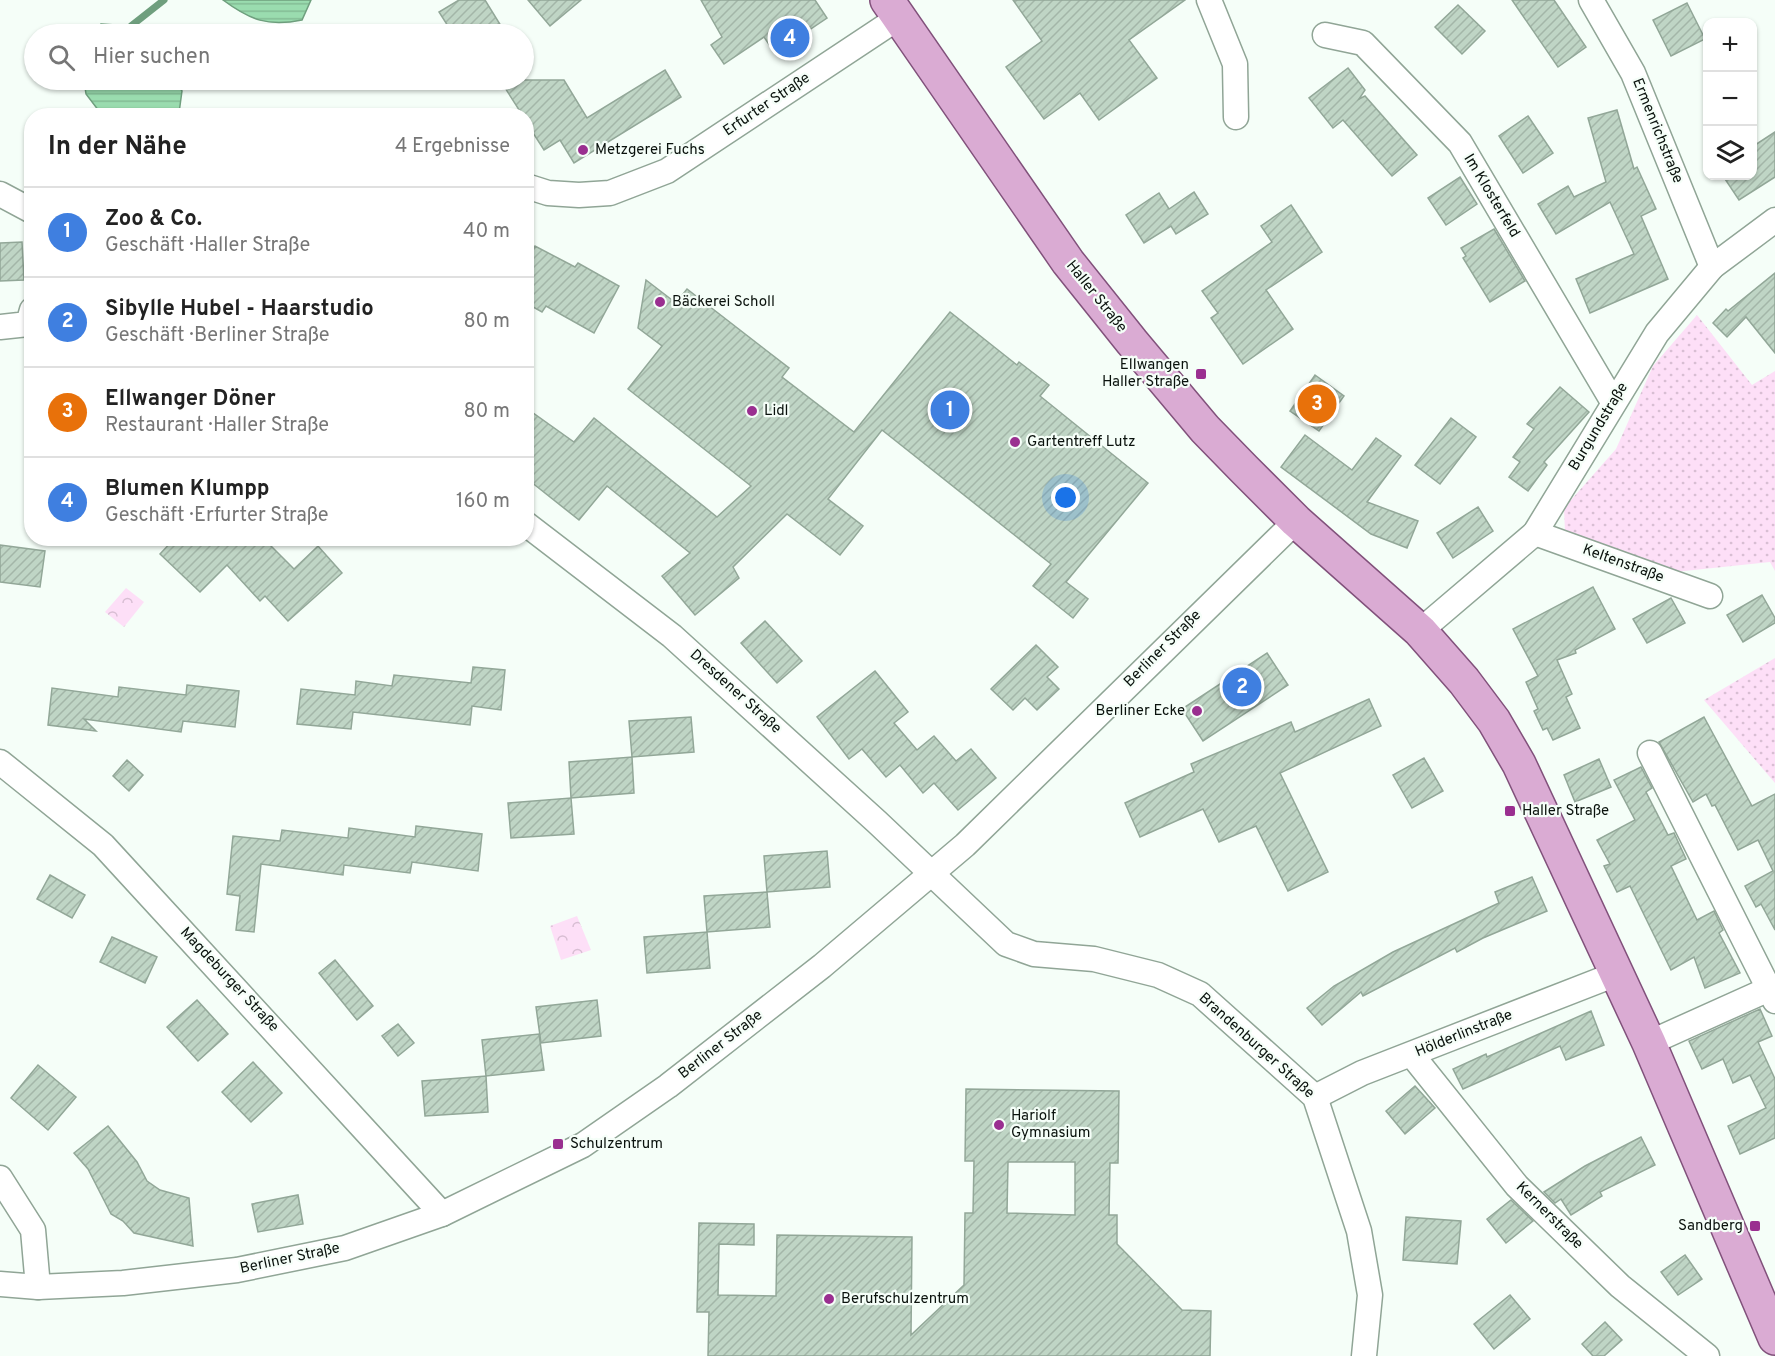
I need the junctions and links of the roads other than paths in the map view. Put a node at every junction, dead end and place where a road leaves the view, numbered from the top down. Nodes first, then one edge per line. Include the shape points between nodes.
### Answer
1 (1209, 0) edge
2 (1591, 0) edge
3 (892, 9) edge
4 (1325, 35) dead end
5 (1236, 117) dead end
6 (534, 189) edge
7 (0, 194) edge
8 (24, 206) edge
9 (1775, 220) edge
10 (1712, 267) junction
11 (24, 324) edge
12 (0, 327) edge
13 (1613, 402) junction
14 (1296, 521) junction
15 (534, 530) edge
16 (1535, 533) junction
17 (1710, 596) dead end
18 (1420, 631) junction
19 (1650, 753) dead end
20 (0, 762) edge
21 (932, 873) junction
22 (1616, 974) junction
23 (1772, 995) edge
24 (1649, 1043) junction
25 (1412, 1055) junction
26 (1315, 1097) junction
27 (0, 1178) edge
28 (442, 1214) junction
29 (0, 1284) edge
30 (38, 1287) junction
31 (1775, 1338) edge
32 (1364, 1356) edge
33 (1707, 1356) edge

1 - 5 street via 1234,64
2 - 10 street, Ermenrichstraße via 1633,73
3 - 6 street, Erfurter Straße via 667,171 610,193 579,195
3 - 14 main road, Haller Straße via 1068,262 1205,429
4 - 13 street, Im Klosterfeld via 1363,43 1460,143
7 - 8 street
9 - 10 street, Burgundstraße
10 - 13 street, Burgundstraße via 1657,333
11 - 12 street
13 - 16 street, Burgundstraße
14 - 18 main road, Haller Straße
14 - 21 street, Berliner Straße
15 - 21 street, Dresdener Straße via 672,636
16 - 17 street, Keltenstraße
16 - 18 street, Burgundstraße
18 - 22 main road, Haller Straße via 1470,689 1514,755
19 - 23 street
20 - 28 street, Magdeburger Straße via 103,845
21 - 26 street, Brandenburger Straße via 1006,944 1034,954 1094,959 1158,975 1200,994
21 - 28 street, Berliner Straße via 822,966 668,1086 583,1145
22 - 24 main road, Haller Straße
22 - 25 street, Hölderlinstraße
23 - 24 street
24 - 31 main road, Haller Straße
25 - 26 street, Hölderlinstraße via 1362,1073
25 - 33 street, Kernerstraße via 1517,1186 1620,1286
26 - 32 street, Brandenburger Straße via 1359,1231 1370,1295
27 - 30 street via 33,1230
28 - 30 street, Berliner Straße via 345,1248 237,1270 123,1283
29 - 30 street, Berliner Straße

